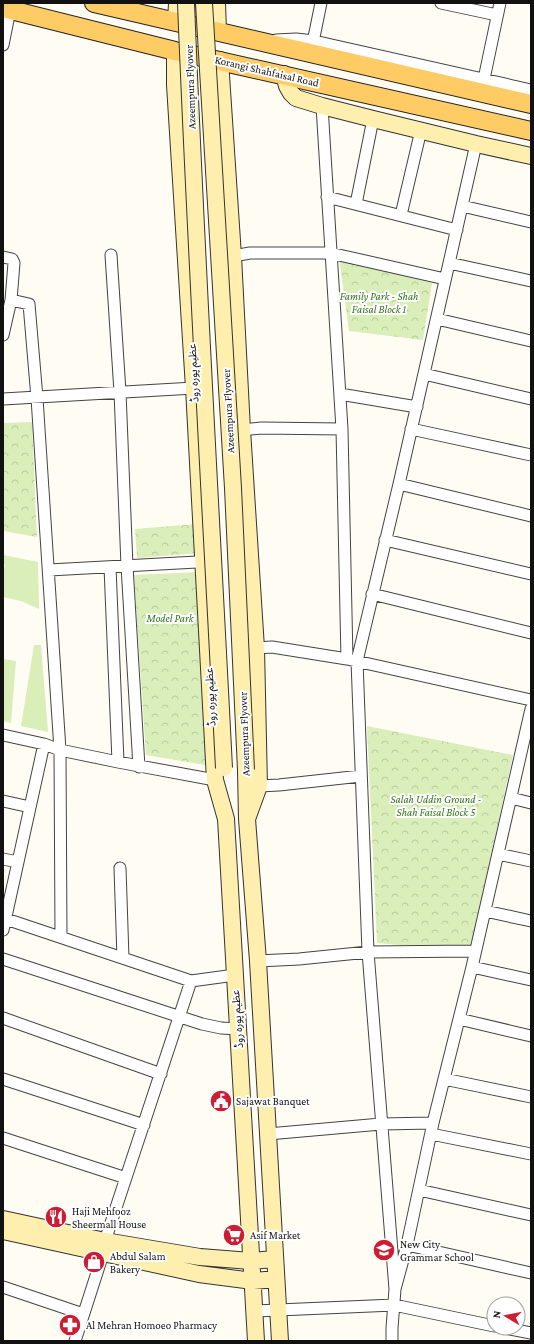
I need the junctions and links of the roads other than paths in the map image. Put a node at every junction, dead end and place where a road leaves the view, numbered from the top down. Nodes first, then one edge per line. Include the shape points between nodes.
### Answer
1 (94, 3) edge
2 (177, 3) edge
3 (186, 3) edge
4 (204, 3) edge
5 (217, 3) edge
6 (321, 3) edge
7 (441, 3) edge
8 (500, 3) edge
9 (6, 9) edge
10 (497, 15) junction
11 (176, 22) junction
12 (218, 31) junction
13 (3, 45) edge
14 (312, 47) junction
15 (175, 50) junction
16 (220, 60) junction
17 (284, 74) junction
18 (221, 79) junction
19 (484, 79) junction
20 (175, 85) junction
21 (531, 90) edge
22 (531, 104) edge
23 (322, 106) junction
24 (373, 119) junction
25 (421, 130) junction
26 (531, 131) edge
27 (476, 144) junction
28 (531, 156) edge
29 (327, 197) junction
30 (356, 204) junction
31 (462, 206) junction
32 (401, 215) junction
33 (531, 222) edge
34 (457, 230) junction
35 (330, 253) junction
36 (111, 256) dead end
37 (232, 256) junction
38 (3, 257) edge
39 (449, 263) junction
40 (445, 279) junction
41 (531, 281) edge
42 (11, 300) junction
43 (437, 319) junction
44 (5, 320) edge
45 (3, 335) edge
46 (531, 341) edge
47 (424, 374) junction
48 (194, 388) junction
49 (120, 392) junction
50 (340, 394) junction
51 (37, 398) junction
52 (3, 399) edge
53 (531, 399) edge
54 (417, 407) junction
55 (342, 429) junction
56 (411, 429) junction
57 (242, 430) junction
58 (531, 455) edge
59 (399, 484) junction
60 (531, 516) edge
61 (385, 540) junction
62 (197, 562) dead end
63 (127, 566) junction
64 (110, 567) junction
65 (49, 570) junction
66 (531, 574) edge
67 (372, 594) junction
68 (531, 633) edge
69 (256, 648) junction
70 (352, 660) junction
71 (531, 700) edge
72 (531, 709) edge
73 (3, 735) edge
74 (44, 744) junction
75 (527, 744) edge
76 (60, 750) junction
77 (118, 762) junction
78 (139, 766) junction
79 (220, 774) junction
80 (361, 776) junction
81 (259, 786) junction
82 (511, 798) junction
83 (3, 801) edge
84 (531, 803) edge
85 (30, 807) junction
86 (226, 819) joint
87 (247, 819) junction
88 (498, 854) junction
89 (3, 859) edge
90 (531, 861) edge
91 (18, 862) junction
92 (120, 868) dead end
93 (485, 911) junction
94 (531, 921) edge
95 (4, 922) edge
96 (61, 937) junction
97 (475, 951) junction
98 (368, 952) junction
99 (123, 958) junction
100 (3, 959) edge
101 (258, 961) junction
102 (472, 967) junction
103 (235, 975) junction
104 (531, 980) edge
105 (191, 981) junction
106 (179, 1016) junction
107 (3, 1018) edge
108 (459, 1019) junction
109 (238, 1029) junction
110 (531, 1036) edge
111 (160, 1074) junction
112 (3, 1079) edge
113 (444, 1079) junction
114 (531, 1097) edge
115 (381, 1124) junction
116 (144, 1125) junction
117 (432, 1128) junction
118 (268, 1134) junction
119 (3, 1138) edge
120 (531, 1154) edge
121 (126, 1178) junction
122 (419, 1190) junction
123 (531, 1215) edge
124 (3, 1218) edge
125 (3, 1231) edge
126 (407, 1245) junction
127 (104, 1247) junction
128 (275, 1259) junction
129 (251, 1261) junction
130 (531, 1273) edge
131 (276, 1279) junction
132 (253, 1281) junction
133 (3, 1287) edge
134 (395, 1289) junction
135 (394, 1306) junction
136 (278, 1310) junction
137 (255, 1311) junction
138 (83, 1314) junction
139 (486, 1324) edge
140 (75, 1341) edge
141 (256, 1341) edge
142 (280, 1341) edge
143 (392, 1341) edge

1 - 11 main road
2 - 11 main road
3 - 79 main road, Azeempura Flyover, bridge
4 - 87 main road, Azeempura Flyover, bridge via 233,488
5 - 12 main road
6 - 14 street
7 - 10 street
8 - 10 street
9 - 13 street
9 - 15 main road, Korangi Shahfaisal Road
10 - 19 street
11 - 12 main road
12 - 14 main road via 263,42
14 - 19 street
14 - 22 main road
15 - 16 main road, Korangi Shahfaisal Road
15 - 20 main road, عظیم پورہ روڈ
16 - 17 main road, Korangi Shahfaisal Road
16 - 18 main road
17 - 23 main road via 287,86 296,98
17 - 26 main road, Korangi Shahfaisal Road
18 - 20 main road
18 - 37 main road
19 - 21 street
20 - 48 main road, عظیم پورہ روڈ
23 - 24 main road
23 - 29 street
24 - 25 main road
24 - 30 street
25 - 27 main road
25 - 32 street
27 - 28 main road
27 - 31 street
29 - 30 street
29 - 35 street
30 - 32 street
31 - 33 street
31 - 34 street
32 - 34 street
34 - 39 street
35 - 37 street via 250,253
35 - 40 street
35 - 50 street
36 - 49 street
37 - 57 main road
38 - 42 street via 12,258 14,263
39 - 40 street
39 - 41 street
40 - 43 street
42 - 44 street
42 - 51 street via 29,304
43 - 46 street
43 - 47 street
44 - 45 street
47 - 53 street
47 - 54 street
48 - 49 street
48 - 79 main road, عظیم پورہ روڈ
49 - 51 street
49 - 63 street
50 - 54 street
50 - 55 street
51 - 52 street
51 - 65 street
54 - 56 street
55 - 57 street
55 - 70 street
56 - 58 street
56 - 59 street
57 - 69 main road
59 - 60 street
59 - 61 street
61 - 66 street
61 - 67 street
62 - 63 street
63 - 64 street
63 - 78 street
64 - 65 street
64 - 77 street
65 - 76 street
67 - 68 street
67 - 70 street
69 - 70 street via 272,647
69 - 81 main road
70 - 71 street
70 - 80 street
72 - 75 street
73 - 74 street
74 - 76 street
74 - 85 street
75 - 82 street
76 - 77 street
76 - 96 street
77 - 78 street
78 - 79 street
79 - 86 main road, Azeempura Flyover
80 - 81 street
80 - 98 street
81 - 87 main road
82 - 84 street
82 - 88 street
83 - 85 street
85 - 91 street
86 - 103 main road, عظیم پورہ روڈ
87 - 101 main road
88 - 90 street
88 - 93 street
89 - 91 street
91 - 95 street
92 - 99 street
93 - 94 street
93 - 97 street
95 - 96 street
96 - 99 street
97 - 98 street
97 - 102 street
98 - 101 street
98 - 115 street
99 - 105 street
100 - 106 street
101 - 118 main road
102 - 104 street
102 - 108 street
103 - 105 street
103 - 109 main road, عظیم پورہ روڈ
105 - 106 street
106 - 109 street via 202,1024
106 - 111 street
107 - 111 street
108 - 110 street
108 - 113 street
109 - 129 main road, عظیم پورہ روڈ
111 - 116 street
112 - 116 street
113 - 114 street
113 - 117 street
115 - 117 street
115 - 118 street
115 - 134 street
116 - 121 street
117 - 120 street
117 - 122 street
118 - 128 main road
119 - 121 street
121 - 127 street
122 - 123 street
122 - 126 street
124 - 127 main road
125 - 127 main road
126 - 130 street
126 - 134 street
127 - 129 main road
127 - 132 main road via 199,1274
127 - 138 street
128 - 129 main road
128 - 131 main road
129 - 132 main road, عظیم پورہ روڈ
131 - 132 main road
131 - 136 main road
132 - 137 main road, عظیم پورہ روڈ
133 - 138 street
134 - 135 street
135 - 136 street
135 - 139 street
135 - 143 street
136 - 137 street
136 - 142 main road
137 - 141 main road, عظیم پورہ روڈ
138 - 140 street

